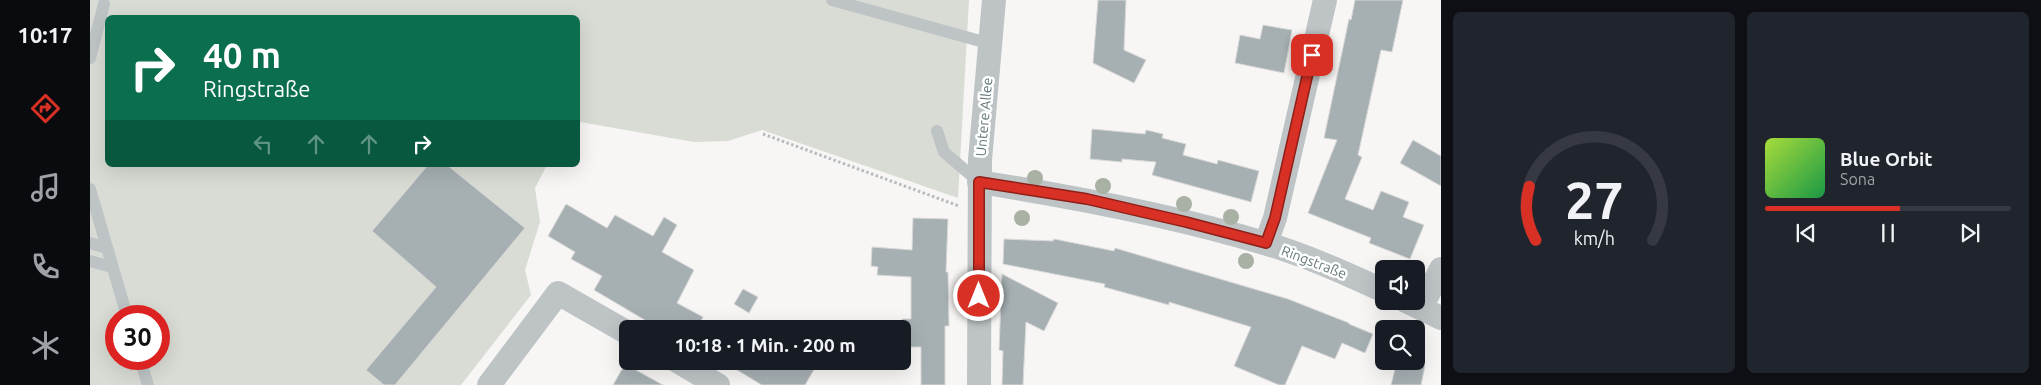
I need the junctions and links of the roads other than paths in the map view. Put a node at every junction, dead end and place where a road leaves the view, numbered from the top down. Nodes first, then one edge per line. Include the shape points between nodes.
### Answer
1 (832, 0) edge
2 (994, 0) edge
3 (1325, 0) edge
4 (104, 4) dead end
5 (991, 44) junction
6 (90, 58) edge
7 (937, 131) dead end
8 (979, 182) junction
9 (90, 189) edge
10 (90, 243) edge
11 (1266, 243) junction
12 (107, 248) junction
13 (90, 261) edge
14 (112, 267) junction
15 (1441, 269) edge
16 (1375, 287) edge
17 (124, 305) edge
18 (1425, 305) edge
19 (619, 328) edge
20 (143, 370) edge
21 (692, 370) edge
22 (148, 385) edge
23 (489, 385) edge
24 (718, 385) edge
25 (979, 385) edge

1 - 5 lane
2 - 5 street, Untere Allee
3 - 11 street via 1275,218
4 - 6 lane
5 - 8 street, Untere Allee
7 - 8 lane via 944,152
8 - 11 street, Ringstraße via 1087,199
8 - 25 street, Untere Allee
9 - 12 lane
10 - 12 lane
11 - 16 street, Ringstraße
12 - 14 lane
13 - 14 lane
14 - 17 lane
15 - 18 street
19 - 23 street via 558,293
20 - 22 lane
21 - 24 street

